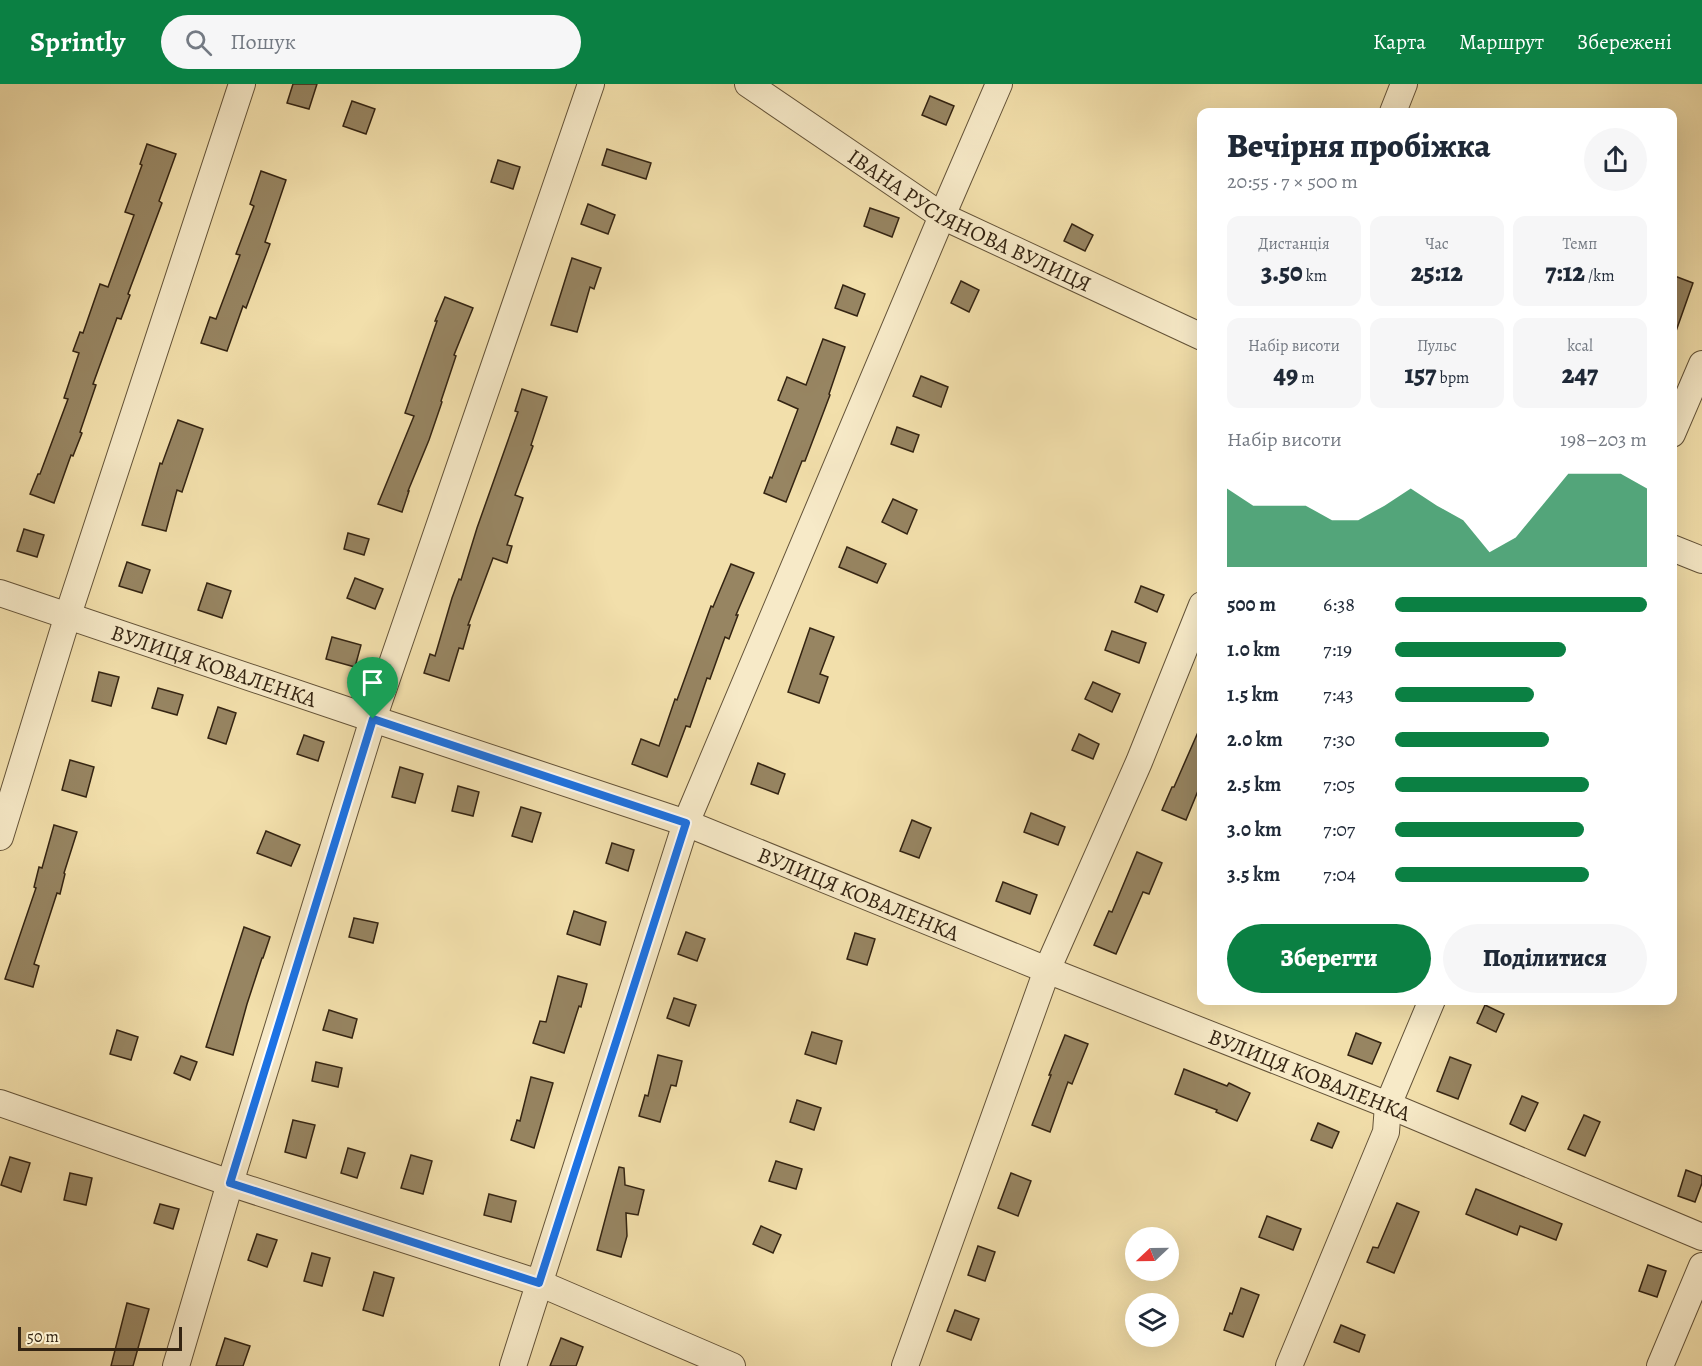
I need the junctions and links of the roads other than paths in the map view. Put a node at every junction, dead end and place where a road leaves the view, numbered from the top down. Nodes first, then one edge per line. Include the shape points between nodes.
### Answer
1 (242, 84) edge
2 (591, 84) edge
3 (748, 84) edge
4 (999, 84) edge
5 (1404, 84) edge
6 (1395, 108) edge
7 (942, 216) junction
8 (1197, 336) edge
9 (1702, 364) edge
10 (1677, 422) edge
11 (1677, 550) edge
12 (1702, 560) edge
13 (0, 593) edge
14 (68, 615) junction
15 (1197, 617) edge
16 (373, 719) junction
17 (686, 823) junction
18 (0, 837) edge
19 (1047, 970) junction
20 (1430, 1005) edge
21 (0, 1103) edge
22 (1388, 1106) junction
23 (230, 1183) junction
24 (1702, 1237) edge
25 (1702, 1266) edge
26 (539, 1283) junction
27 (176, 1366) edge
28 (513, 1366) edge
29 (732, 1366) edge
30 (905, 1366) edge
31 (1289, 1366) edge
32 (1660, 1366) edge

1 - 14 street
2 - 16 street
3 - 7 street, ІВАНА РУСІЯНОВА ВУЛИЦЯ
4 - 7 street
5 - 6 street
7 - 8 street, ІВАНА РУСІЯНОВА ВУЛИЦЯ
7 - 17 street
9 - 10 street
11 - 12 street
13 - 14 street, ВУЛИЦЯ КОВАЛЕНКА
14 - 16 street, ВУЛИЦЯ КОВАЛЕНКА
14 - 18 street
15 - 19 street via 1139,762
16 - 17 street, ВУЛИЦЯ КОВАЛЕНКА
16 - 23 street
17 - 19 street, ВУЛИЦЯ КОВАЛЕНКА
17 - 26 street
19 - 22 street, ВУЛИЦЯ КОВАЛЕНКА
19 - 30 street
20 - 22 street
21 - 23 street
22 - 24 street, ВУЛИЦЯ КОВАЛЕНКА
22 - 31 street via 1386,1132
23 - 26 street
23 - 27 street
25 - 32 street
26 - 28 street
26 - 29 street

